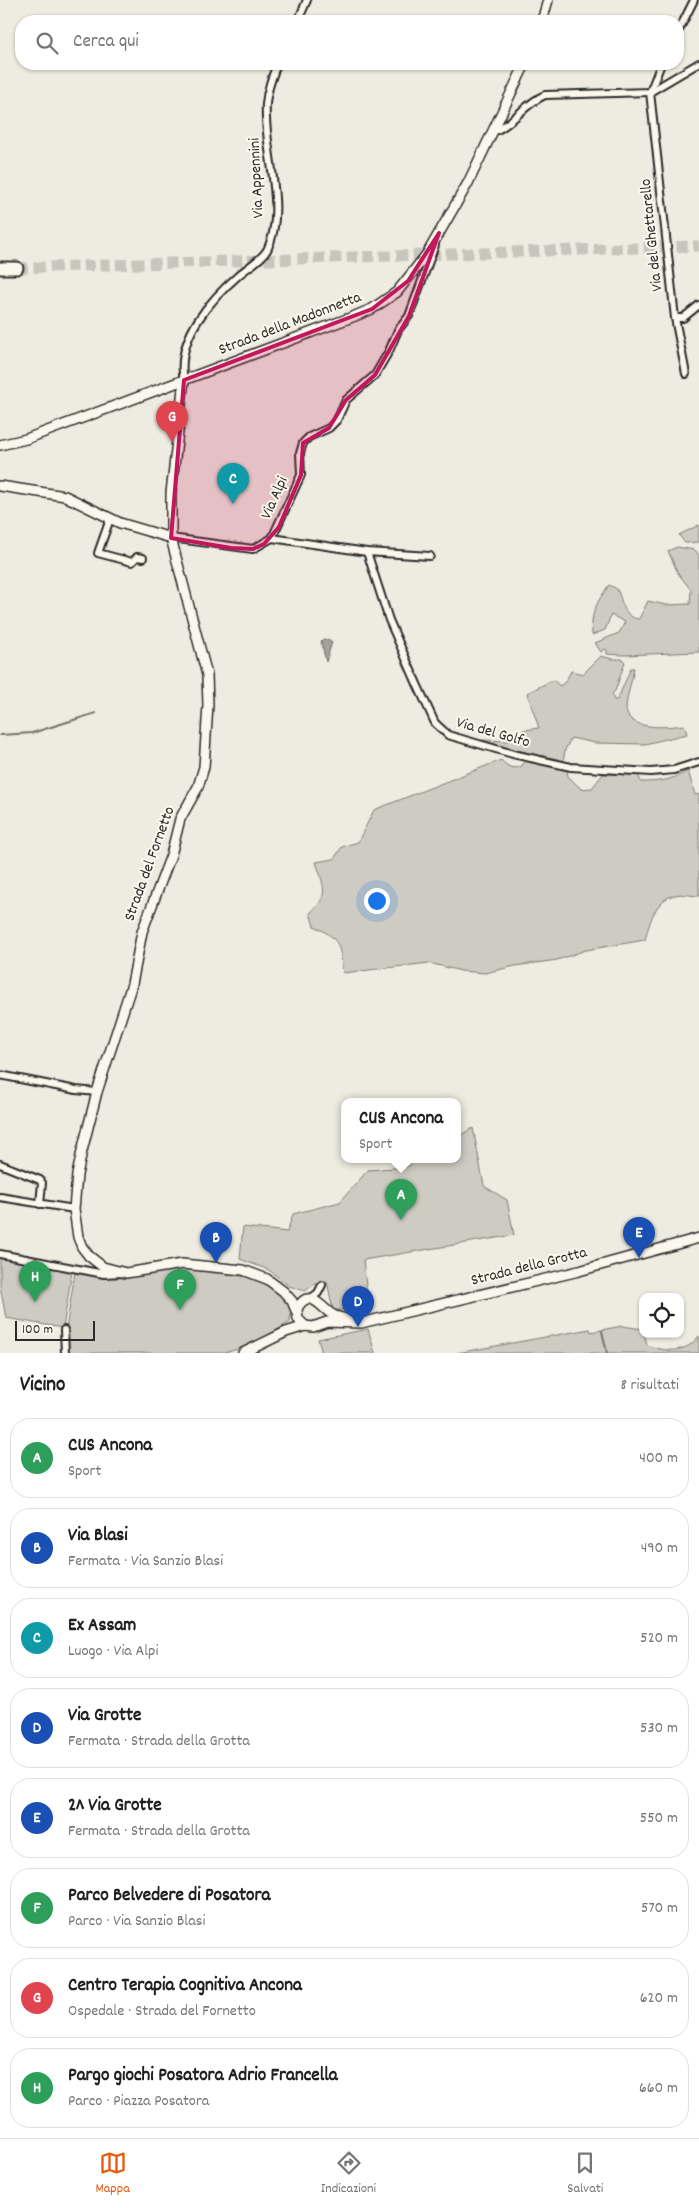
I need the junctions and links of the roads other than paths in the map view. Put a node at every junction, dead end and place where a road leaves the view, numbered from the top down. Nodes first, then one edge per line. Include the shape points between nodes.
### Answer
1 (307, 0) edge
2 (548, 0) edge
3 (694, 0) edge
4 (301, 15) edge
5 (544, 15) edge
6 (684, 20) edge
7 (699, 63) edge
8 (275, 70) edge
9 (522, 70) edge
10 (659, 70) edge
11 (650, 92) junction
12 (495, 131) junction
13 (439, 233) junction
14 (0, 268) edge
15 (17, 268) tunnel mouth
16 (699, 305) edge
17 (675, 318) junction
18 (686, 374) dead end
19 (184, 380) junction
20 (0, 445) edge
21 (0, 486) edge
22 (110, 518) junction
23 (171, 538) junction
24 (272, 538) junction
25 (367, 552) junction
26 (430, 556) dead end
27 (143, 558) dead end
28 (699, 762) edge
29 (0, 1075) edge
30 (97, 1092) junction
31 (0, 1164) edge
32 (0, 1198) edge
33 (40, 1204) junction
34 (74, 1209) junction
35 (699, 1238) edge
36 (0, 1254) edge
37 (126, 1273) junction
38 (283, 1291) junction
39 (307, 1300) junction
40 (322, 1306) junction
41 (297, 1315) junction
42 (366, 1321) junction
43 (317, 1325) junction
44 (305, 1326) junction
45 (64, 1330) dead end
46 (286, 1332) junction
47 (65, 1353) edge
48 (243, 1353) edge

1 - 4 street
2 - 5 street
3 - 6 street
7 - 11 street
8 - 19 street, Via Appennini via 266,105 275,205 272,235 267,250 217,294 193,329 183,359
9 - 12 street, Strada della Madonnetta
10 - 11 street
11 - 12 street via 545,95 536,98 503,128
11 - 17 street, Via del Ghettarello
12 - 13 street, Strada della Madonnetta
13 - 19 street, Strada della Madonnetta via 408,281 372,309
13 - 24 street, Via Alpi via 409,316 398,330 375,375 346,400 337,420 329,428 303,443 301,475
14 - 15 highway
16 - 17 street via 683,318
17 - 18 street, Via del Ghettarello
19 - 20 street, Strada della Madonnetta via 26,439
19 - 23 street, Strada del Fornetto via 171,493
21 - 22 street, Via Alpi via 65,496
22 - 23 street, Via Alpi
22 - 27 street via 98,553 132,562 136,557
23 - 24 street, Via Alpi via 253,549
23 - 30 street, Strada del Fornetto via 207,675 204,766 198,787 180,818 171,855 142,932 132,984
24 - 25 street
25 - 26 street
25 - 28 street, Via del Golfo via 389,620 416,684 435,723 448,735 571,767 651,772 674,770
29 - 30 street
30 - 34 street, Strada del Fornetto via 77,1174
31 - 33 street via 40,1180
32 - 33 street
33 - 34 street
34 - 37 street, Strada del Fornetto via 78,1237 89,1256 103,1267
35 - 42 street, Strada della Grotta
36 - 37 street via 104,1274
37 - 38 street via 182,1264 227,1268 257,1274
38 - 39 street
38 - 41 street via 292,1301
39 - 40 street, Strada della Grotta
39 - 40 street, Strada della Grotta via 318,1293 322,1285
39 - 41 street, Strada della Grotta
40 - 42 street, Strada della Grotta via 337,1317
40 - 43 street via 324,1318
41 - 44 street
41 - 46 street, Strada della Grotta
42 - 43 street, Strada della Grotta
43 - 44 street, Strada della Grotta
44 - 46 street, Strada della Grotta
45 - 47 street
46 - 48 street, Strada della Grotta

